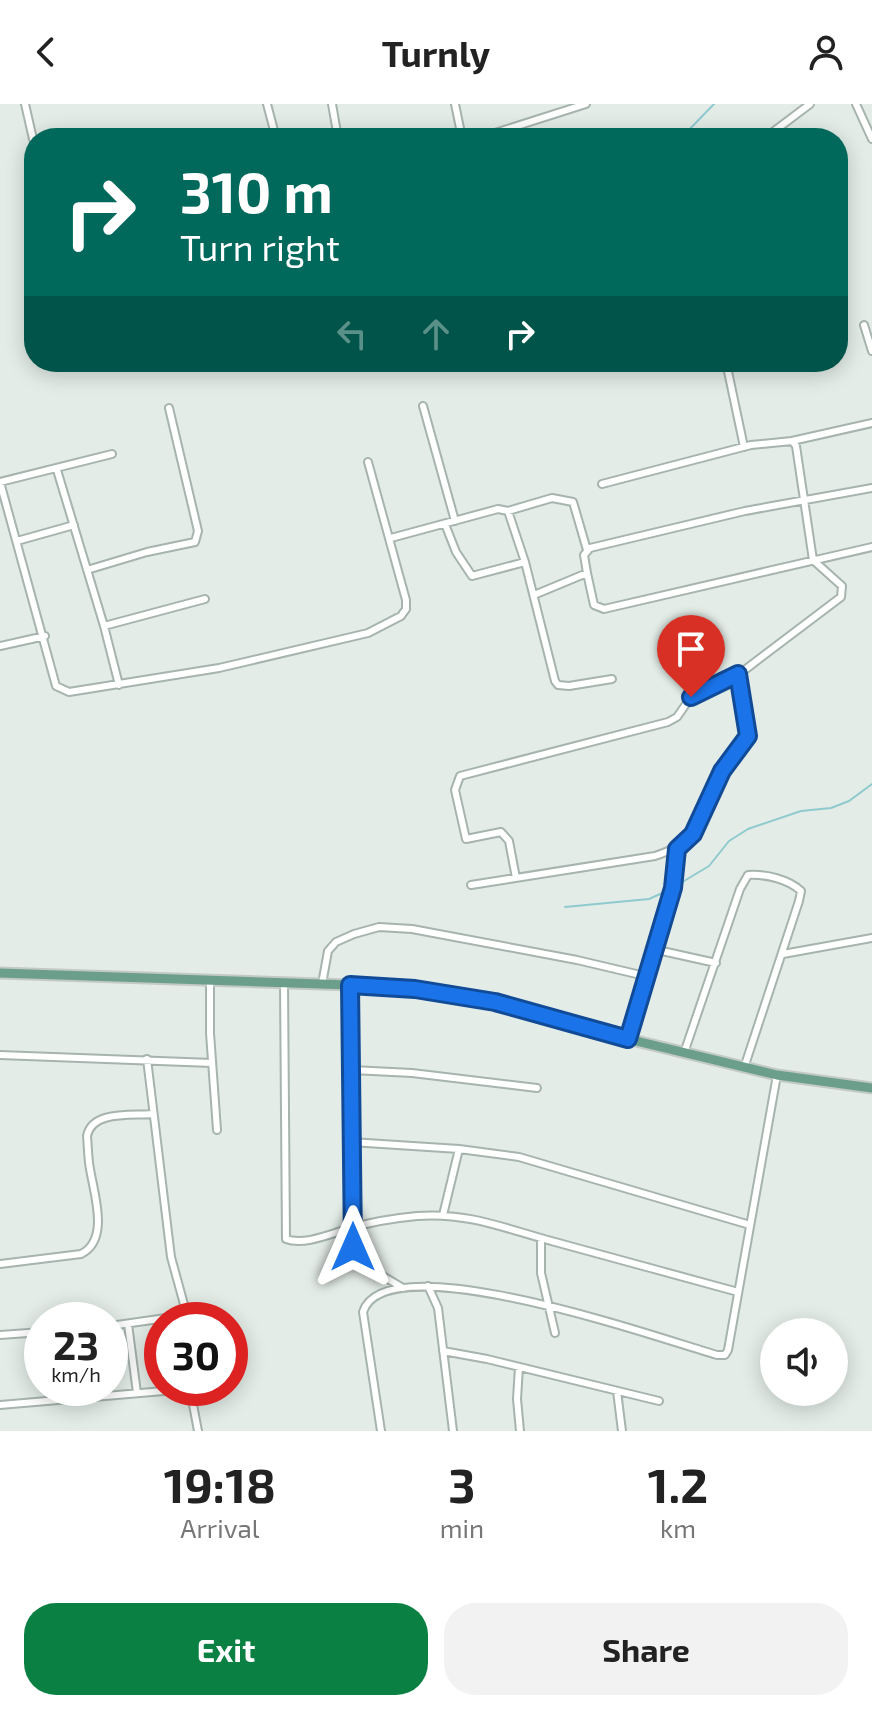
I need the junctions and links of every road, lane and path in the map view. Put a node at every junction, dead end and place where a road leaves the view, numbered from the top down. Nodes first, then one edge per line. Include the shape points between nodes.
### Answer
1 (25, 104) edge
2 (267, 104) edge
3 (332, 104) edge
4 (455, 104) edge
5 (586, 104) edge
6 (810, 104) edge
7 (856, 104) edge
8 (30, 128) edge
9 (273, 128) edge
10 (336, 128) edge
11 (460, 128) edge
12 (510, 128) edge
13 (778, 128) edge
14 (872, 139) edge
15 (864, 325) dead end
16 (872, 351) edge
17 (727, 372) edge
18 (423, 406) dead end
19 (169, 408) dead end
20 (872, 423) edge
21 (792, 441) junction
22 (744, 447) junction
23 (112, 454) dead end
24 (368, 462) dead end
25 (57, 470) junction
26 (602, 484) dead end
27 (872, 488) edge
28 (804, 499) junction
29 (508, 511) junction
30 (455, 521) junction
31 (445, 524) junction
32 (74, 525) junction
33 (391, 538) junction
34 (17, 541) junction
35 (872, 547) edge
36 (587, 550) junction
37 (813, 560) junction
38 (525, 562) junction
39 (87, 570) junction
40 (587, 573) junction
41 (534, 595) junction
42 (205, 599) dead end
43 (104, 626) junction
44 (45, 636) junction
45 (0, 646) edge
46 (738, 674) junction
47 (612, 679) dead end
48 (119, 685) junction
49 (677, 849) junction
50 (516, 878) junction
51 (471, 885) dead end
52 (872, 938) edge
53 (653, 949) junction
54 (783, 954) junction
55 (716, 963) junction
56 (0, 973) edge
57 (645, 976) junction
58 (210, 980) junction
59 (284, 983) junction
60 (322, 984) junction
61 (350, 985) junction
62 (628, 1039) junction
63 (684, 1053) junction
64 (0, 1055) edge
65 (147, 1059) junction
66 (212, 1063) junction
67 (744, 1068) junction
68 (352, 1070) junction
69 (777, 1075) junction
70 (537, 1088) dead end
71 (872, 1088) edge
72 (153, 1114) junction
73 (217, 1130) dead end
74 (351, 1142) junction
75 (459, 1149) junction
76 (443, 1215) junction
77 (750, 1225) junction
78 (353, 1227) junction
79 (541, 1238) junction
80 (0, 1264) edge
81 (428, 1286) junction
82 (403, 1288) junction
83 (738, 1292) junction
84 (549, 1306) junction
85 (128, 1324) joint
86 (24, 1333) edge
87 (555, 1333) dead end
88 (0, 1335) edge
89 (443, 1351) junction
90 (519, 1367) junction
91 (617, 1391) junction
92 (137, 1393) junction
93 (659, 1401) dead end
94 (0, 1405) edge
95 (198, 1431) edge
96 (381, 1431) edge
97 (453, 1431) edge
98 (520, 1431) edge
99 (622, 1431) edge

1 - 8 street
2 - 9 street
3 - 10 street
4 - 11 street
5 - 12 street
6 - 13 street
7 - 14 street
15 - 16 street
17 - 22 street
18 - 30 street
19 - 39 street via 198,539
20 - 21 street
21 - 22 street
21 - 28 street
22 - 26 street
23 - 25 street
24 - 33 street
25 - 32 street
25 - 34 street via 0,482
27 - 28 street
28 - 36 street
28 - 37 street
29 - 30 street
29 - 36 street via 552,498 573,502
29 - 38 street
30 - 31 street
31 - 33 street
31 - 38 street via 472,576
32 - 34 street
32 - 39 street
33 - 48 street via 406,600 401,616 368,633 314,647
34 - 44 street
35 - 37 street
36 - 40 street
37 - 40 street via 604,609 594,605
37 - 46 street via 842,586 841,597
38 - 41 street
39 - 43 street
40 - 41 street
41 - 47 street via 558,685
42 - 43 street
43 - 48 street
44 - 45 street
44 - 48 street via 61,690
46 - 49 street via 748,736 722,771 693,834
46 - 50 street via 691,697 668,722 460,776 455,790 466,839 501,832 509,841
49 - 50 street
49 - 53 street via 673,888
50 - 51 street
52 - 54 street
53 - 55 street
53 - 57 street
54 - 55 street via 801,891 793,884 748,875
54 - 67 street
55 - 63 street
56 - 58 main road
57 - 60 street via 532,951 379,927 336,942 328,951
57 - 62 street
58 - 59 main road
58 - 66 street
59 - 60 main road
59 - 78 street via 286,1239
60 - 61 main road
61 - 62 main road via 495,1002
61 - 68 street
62 - 63 main road
63 - 67 main road
64 - 65 street
65 - 66 street
65 - 72 street
66 - 73 street
67 - 69 main road
68 - 70 street
68 - 74 street
69 - 71 main road
69 - 77 street
72 - 80 street via 99,1119 88,1129 97,1228 88,1251
72 - 85 street via 171,1257 185,1308 180,1316
74 - 75 street
74 - 78 street
75 - 76 street
75 - 77 street via 519,1157
76 - 78 street
76 - 79 street via 489,1221
77 - 83 street
78 - 82 street via 353,1247 361,1263
79 - 83 street
79 - 84 street via 541,1273
81 - 82 street
81 - 84 street
81 - 89 street via 438,1308
82 - 96 street via 372,1296 363,1312
83 - 84 street via 725,1355
84 - 87 street
85 - 92 street
86 - 88 street
89 - 90 street
89 - 97 street
90 - 91 street
90 - 98 street
91 - 93 street
91 - 99 street
92 - 94 street
92 - 95 street via 189,1390

